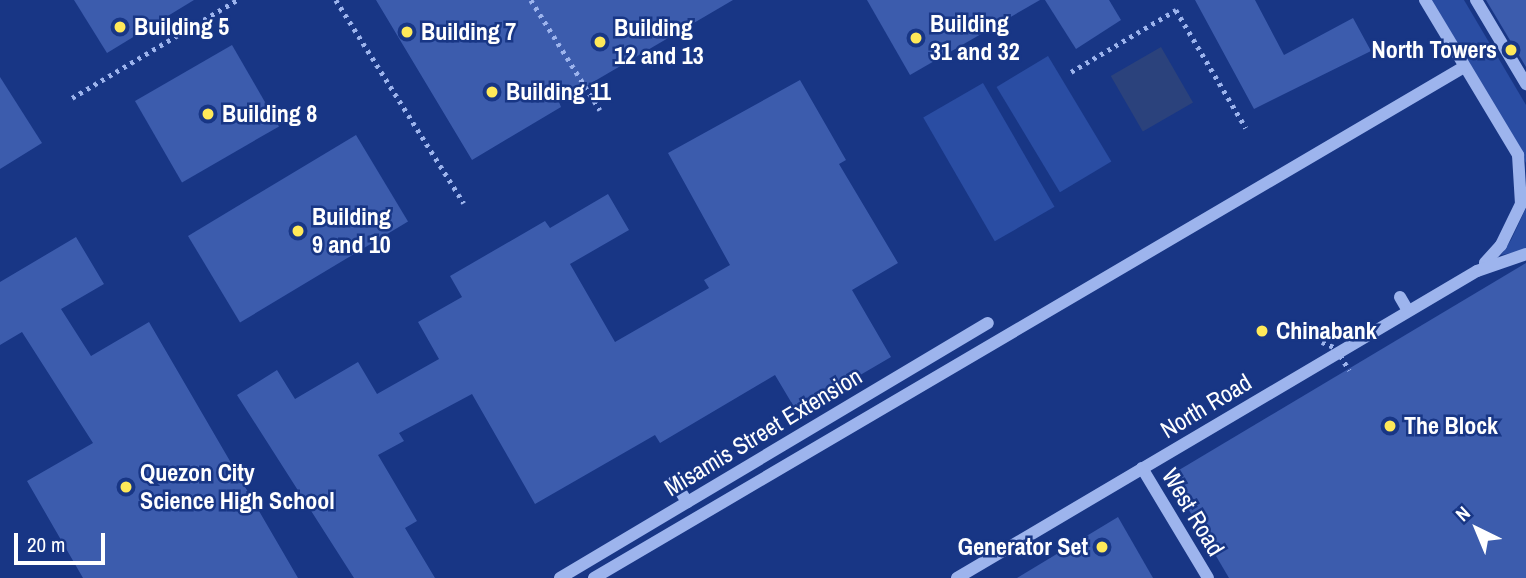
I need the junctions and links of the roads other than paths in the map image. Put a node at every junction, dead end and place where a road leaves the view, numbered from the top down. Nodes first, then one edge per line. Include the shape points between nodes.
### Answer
1 (1425, 0) edge
2 (1476, 0) edge
3 (1464, 67) junction
4 (1526, 84) edge
5 (1526, 254) edge
6 (1477, 271) junction
7 (1400, 297) dead end
8 (1408, 311) junction
9 (988, 323) dead end
10 (1142, 468) junction
11 (674, 481) dead end
12 (687, 502) junction
13 (560, 578) edge
14 (594, 578) edge
15 (957, 578) edge
16 (1208, 578) edge

1 - 3 street
2 - 4 street
3 - 6 street via 1518,155 1522,173 1521,204 1515,218 1501,245
3 - 14 street
5 - 6 street
6 - 8 street, North Road
7 - 8 street
8 - 10 street, North Road
9 - 12 street, Misamis Street Extension
10 - 15 street, North Road
10 - 16 street, West Road
11 - 12 street
12 - 13 street, Misamis Street Extension

